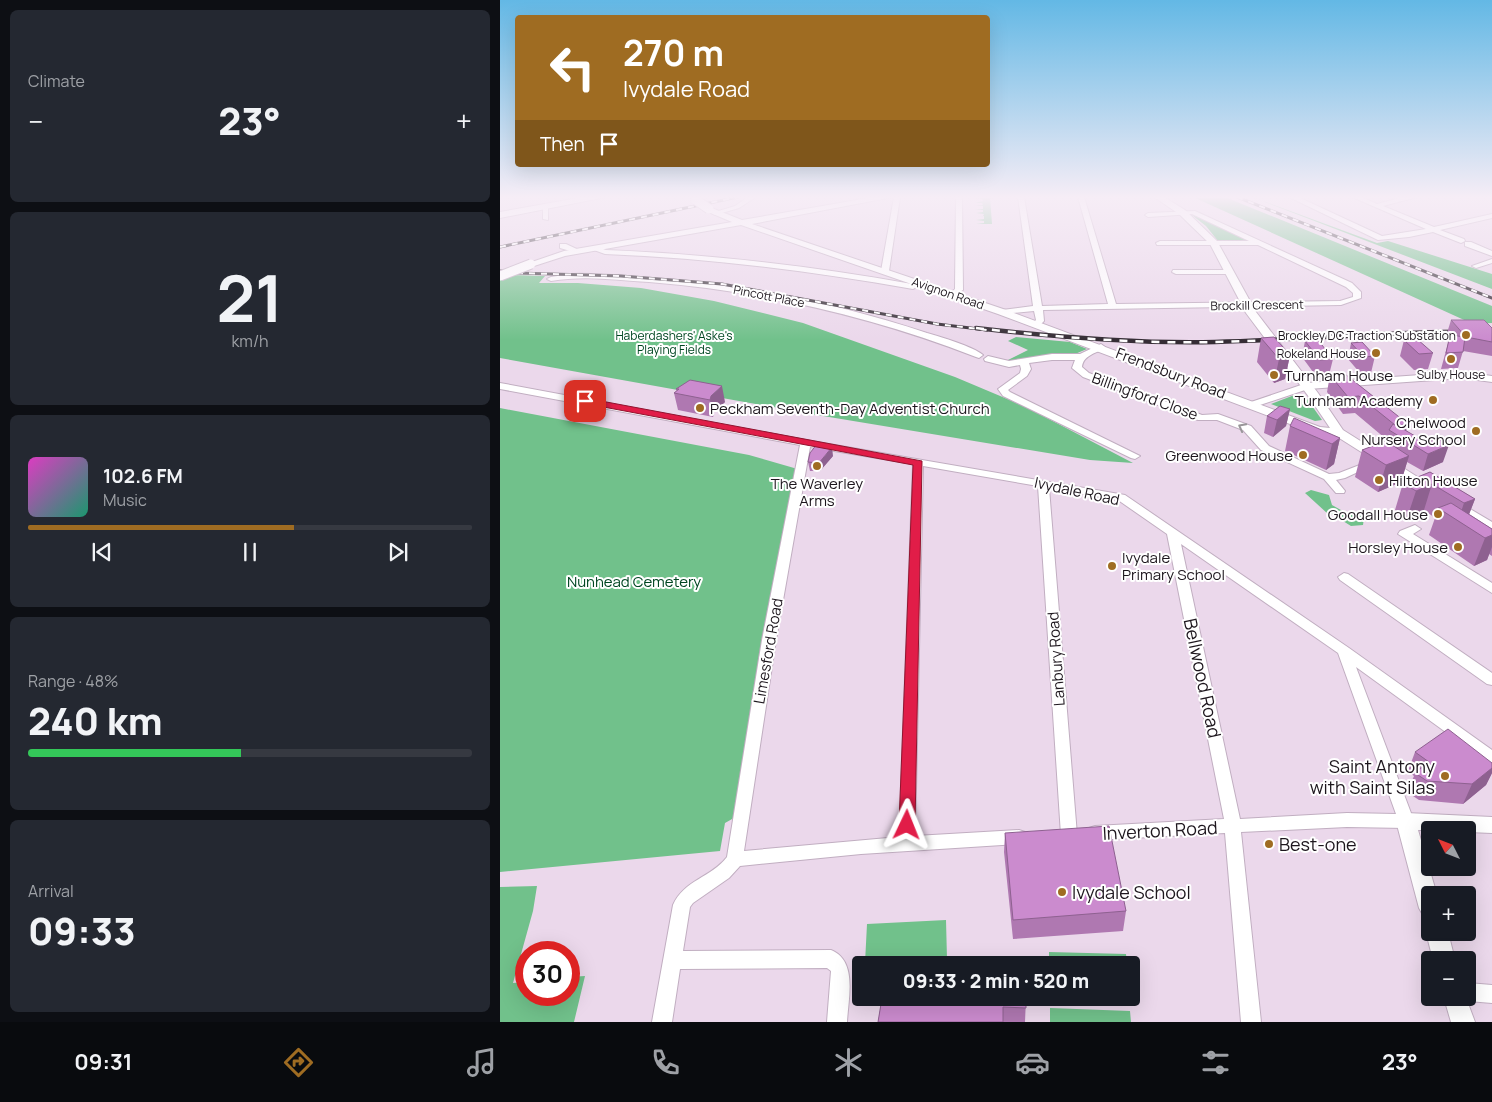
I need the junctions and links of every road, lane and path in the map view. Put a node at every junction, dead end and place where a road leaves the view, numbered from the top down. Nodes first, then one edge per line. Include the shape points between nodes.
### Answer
1 (616, 245) edge
2 (806, 245) edge
3 (891, 245) edge
4 (960, 245) edge
5 (1028, 245) edge
6 (1094, 245) edge
7 (1215, 245) edge
8 (1263, 245) edge
9 (1468, 245) edge
10 (563, 246) dead end
11 (597, 248) junction
12 (576, 251) junction
13 (1492, 254) edge
14 (1492, 261) edge
15 (1476, 266) dead end
16 (887, 272) junction
17 (1176, 272) dead end
18 (1228, 272) junction
19 (500, 276) edge
20 (551, 279) dead end
21 (877, 280) junction
22 (917, 285) junction
23 (954, 294) junction
24 (1246, 305) junction
25 (1113, 307) junction
26 (1038, 308) junction
27 (1002, 312) junction
28 (1036, 324) junction
29 (1101, 347) junction
30 (1081, 357) junction
31 (1024, 363) junction
32 (1492, 379) edge
33 (500, 386) edge
34 (1307, 386) junction
35 (1254, 404) junction
36 (1339, 432) junction
37 (806, 444) junction
38 (1135, 456) dead end
39 (1381, 459) junction
40 (918, 463) junction
41 (1328, 477) junction
42 (1043, 483) junction
43 (1340, 491) dead end
44 (1492, 528) edge
45 (1416, 529) dead end
46 (1172, 531) junction
47 (1344, 578) dead end
48 (1492, 589) edge
49 (1344, 651) junction
50 (1492, 680) edge
51 (1492, 758) edge
52 (1406, 821) junction
53 (1492, 825) edge
54 (1233, 826) junction
55 (1069, 835) junction
56 (1050, 836) edge
57 (1031, 837) edge
58 (907, 844) junction
59 (734, 859) junction
60 (1424, 886) edge
61 (672, 960) junction
62 (1476, 993) edge
63 (1492, 994) edge
64 (1458, 1006) edge
65 (662, 1022) edge
66 (837, 1022) edge
67 (1252, 1022) edge
68 (1463, 1022) edge

1 - 11 street
2 - 16 street, Avignon Road
3 - 16 street
4 - 23 street via 960,290
5 - 26 street
6 - 25 street
7 - 18 street
8 - 24 street, Brockill Crescent via 1349,285 1358,295 1342,304
9 - 13 street
10 - 12 street
11 - 12 street
11 - 21 street via 605,252 739,261
12 - 19 street, bridge
14 - 15 street
16 - 21 street
16 - 22 street, Avignon Road
17 - 18 street
18 - 24 street
20 - 31 street, Pincott Place via 652,280 758,292 881,321 1004,364
21 - 22 street
22 - 23 street, Avignon Road
23 - 27 street, Avignon Road
24 - 25 street, Brockill Crescent
24 - 34 street
25 - 26 street, Brockill Crescent
26 - 27 street, Avignon Road
26 - 28 street via 1040,321
27 - 28 street, Frendsbury Road
28 - 29 street, Frendsbury Road
29 - 30 street, Billingford Close
29 - 35 street, Frendsbury Road
30 - 31 street, Pincott Place via 1052,357
41 -> 30 street, Billingford Close via 1264,448 1247,428 1218,417 1201,418 1086,375 1077,368
31 - 38 street via 1024,374 1003,389 1006,394
32 - 34 street via 1463,375
33 - 37 street, Ivydale Road
34 - 35 street
34 - 36 street
35 - 36 street, Frendsbury Road via 1318,430
36 - 39 street
37 - 40 street, Ivydale Road
37 - 59 street, Limesford Road via 769,640
39 - 41 street via 1341,476
39 - 44 street
40 - 42 street, Ivydale Road
40 - 58 street
41 - 43 street
42 - 46 street, Ivydale Road via 1121,497
42 - 55 street, Lanbury Road
45 - 48 street via 1404,534
46 - 49 street, Ivydale Road
46 - 54 street, Bellwood Road
47 - 50 street
49 - 51 street, Ivydale Road
49 - 52 street
52 - 53 street
52 - 54 street, Inverton Road via 1347,820
52 - 60 street
54 - 55 street, Inverton Road
54 - 67 street, Bellwood Road
55 - 56 street, Inverton Road
57 - 58 street
58 - 59 street
59 - 61 street via 724,874 685,898
61 - 65 street
61 - 66 street via 826,958 835,961 840,971
62 - 63 street
64 - 68 street

